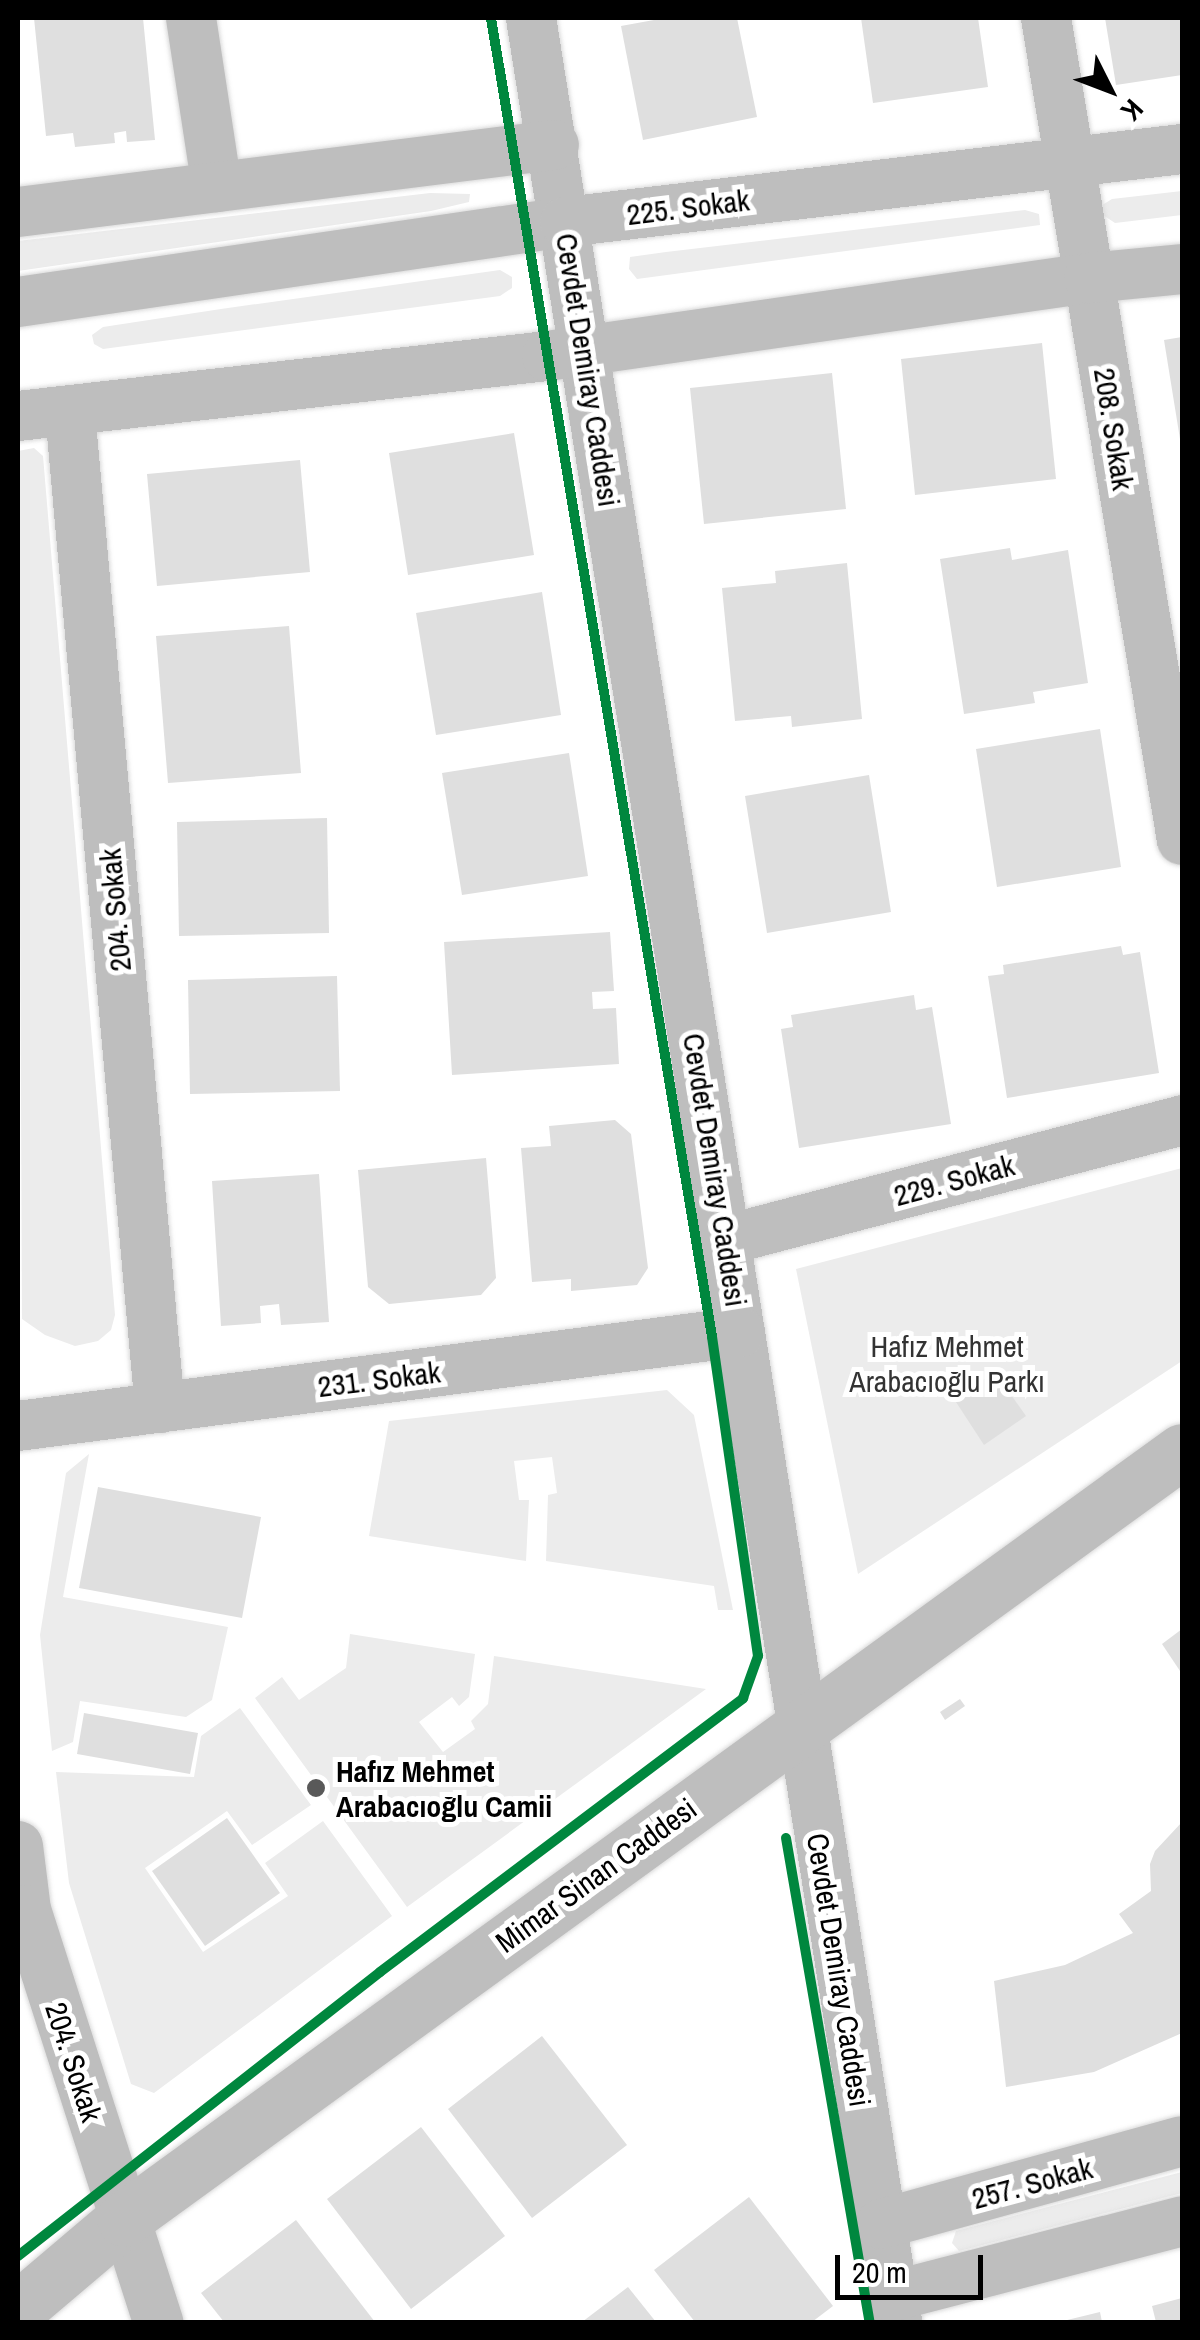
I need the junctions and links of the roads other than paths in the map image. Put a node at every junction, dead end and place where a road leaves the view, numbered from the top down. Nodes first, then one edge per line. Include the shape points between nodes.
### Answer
1 (191, 18) edge
2 (531, 18) edge
3 (1046, 18) edge
4 (554, 144) junction
5 (1182, 149) edge
6 (1070, 161) junction
7 (217, 187) junction
8 (18, 212) edge
9 (564, 222) junction
10 (1182, 269) edge
11 (1089, 278) junction
12 (18, 302) edge
13 (586, 351) junction
14 (70, 412) junction
15 (18, 416) edge
16 (1182, 840) edge
17 (1182, 1120) edge
18 (726, 1240) junction
19 (740, 1332) junction
20 (160, 1408) junction
21 (18, 1426) edge
22 (1182, 1452) edge
23 (800, 1727) junction
24 (18, 1846) edge
25 (1182, 2142) edge
26 (124, 2219) junction
27 (1182, 2220) edge
28 (881, 2224) junction
29 (18, 2308) edge
30 (895, 2310) edge
31 (158, 2322) edge

1 - 7 street
2 - 4 street, Cevdet Demiray Caddesi
3 - 6 street, 208. Sokak
4 - 7 street
4 - 9 street, Cevdet Demiray Caddesi
5 - 6 street, 225. Sokak
6 - 9 street, 225. Sokak
6 - 11 street, 208. Sokak
7 - 8 street
9 - 12 street, 225. Sokak
9 - 13 street, Cevdet Demiray Caddesi
10 - 11 street
11 - 13 street
11 - 16 street, 208. Sokak
13 - 14 street
13 - 18 street, Cevdet Demiray Caddesi
14 - 15 street
14 - 20 street, 204. Sokak
17 - 18 street, 229. Sokak
18 - 19 street, Cevdet Demiray Caddesi
19 - 20 street, 231. Sokak
19 - 23 street, Cevdet Demiray Caddesi
20 - 21 street, 231. Sokak
22 - 23 main road, Mimar Sinan Caddesi
23 - 26 main road, Mimar Sinan Caddesi
23 - 28 street, Cevdet Demiray Caddesi
24 - 26 street, 204. Sokak via 26,1910
25 - 28 street, 257. Sokak
26 - 29 main road, Mimar Sinan Caddesi
26 - 31 street, 204. Sokak
27 - 30 street
28 - 30 street, Cevdet Demiray Caddesi

